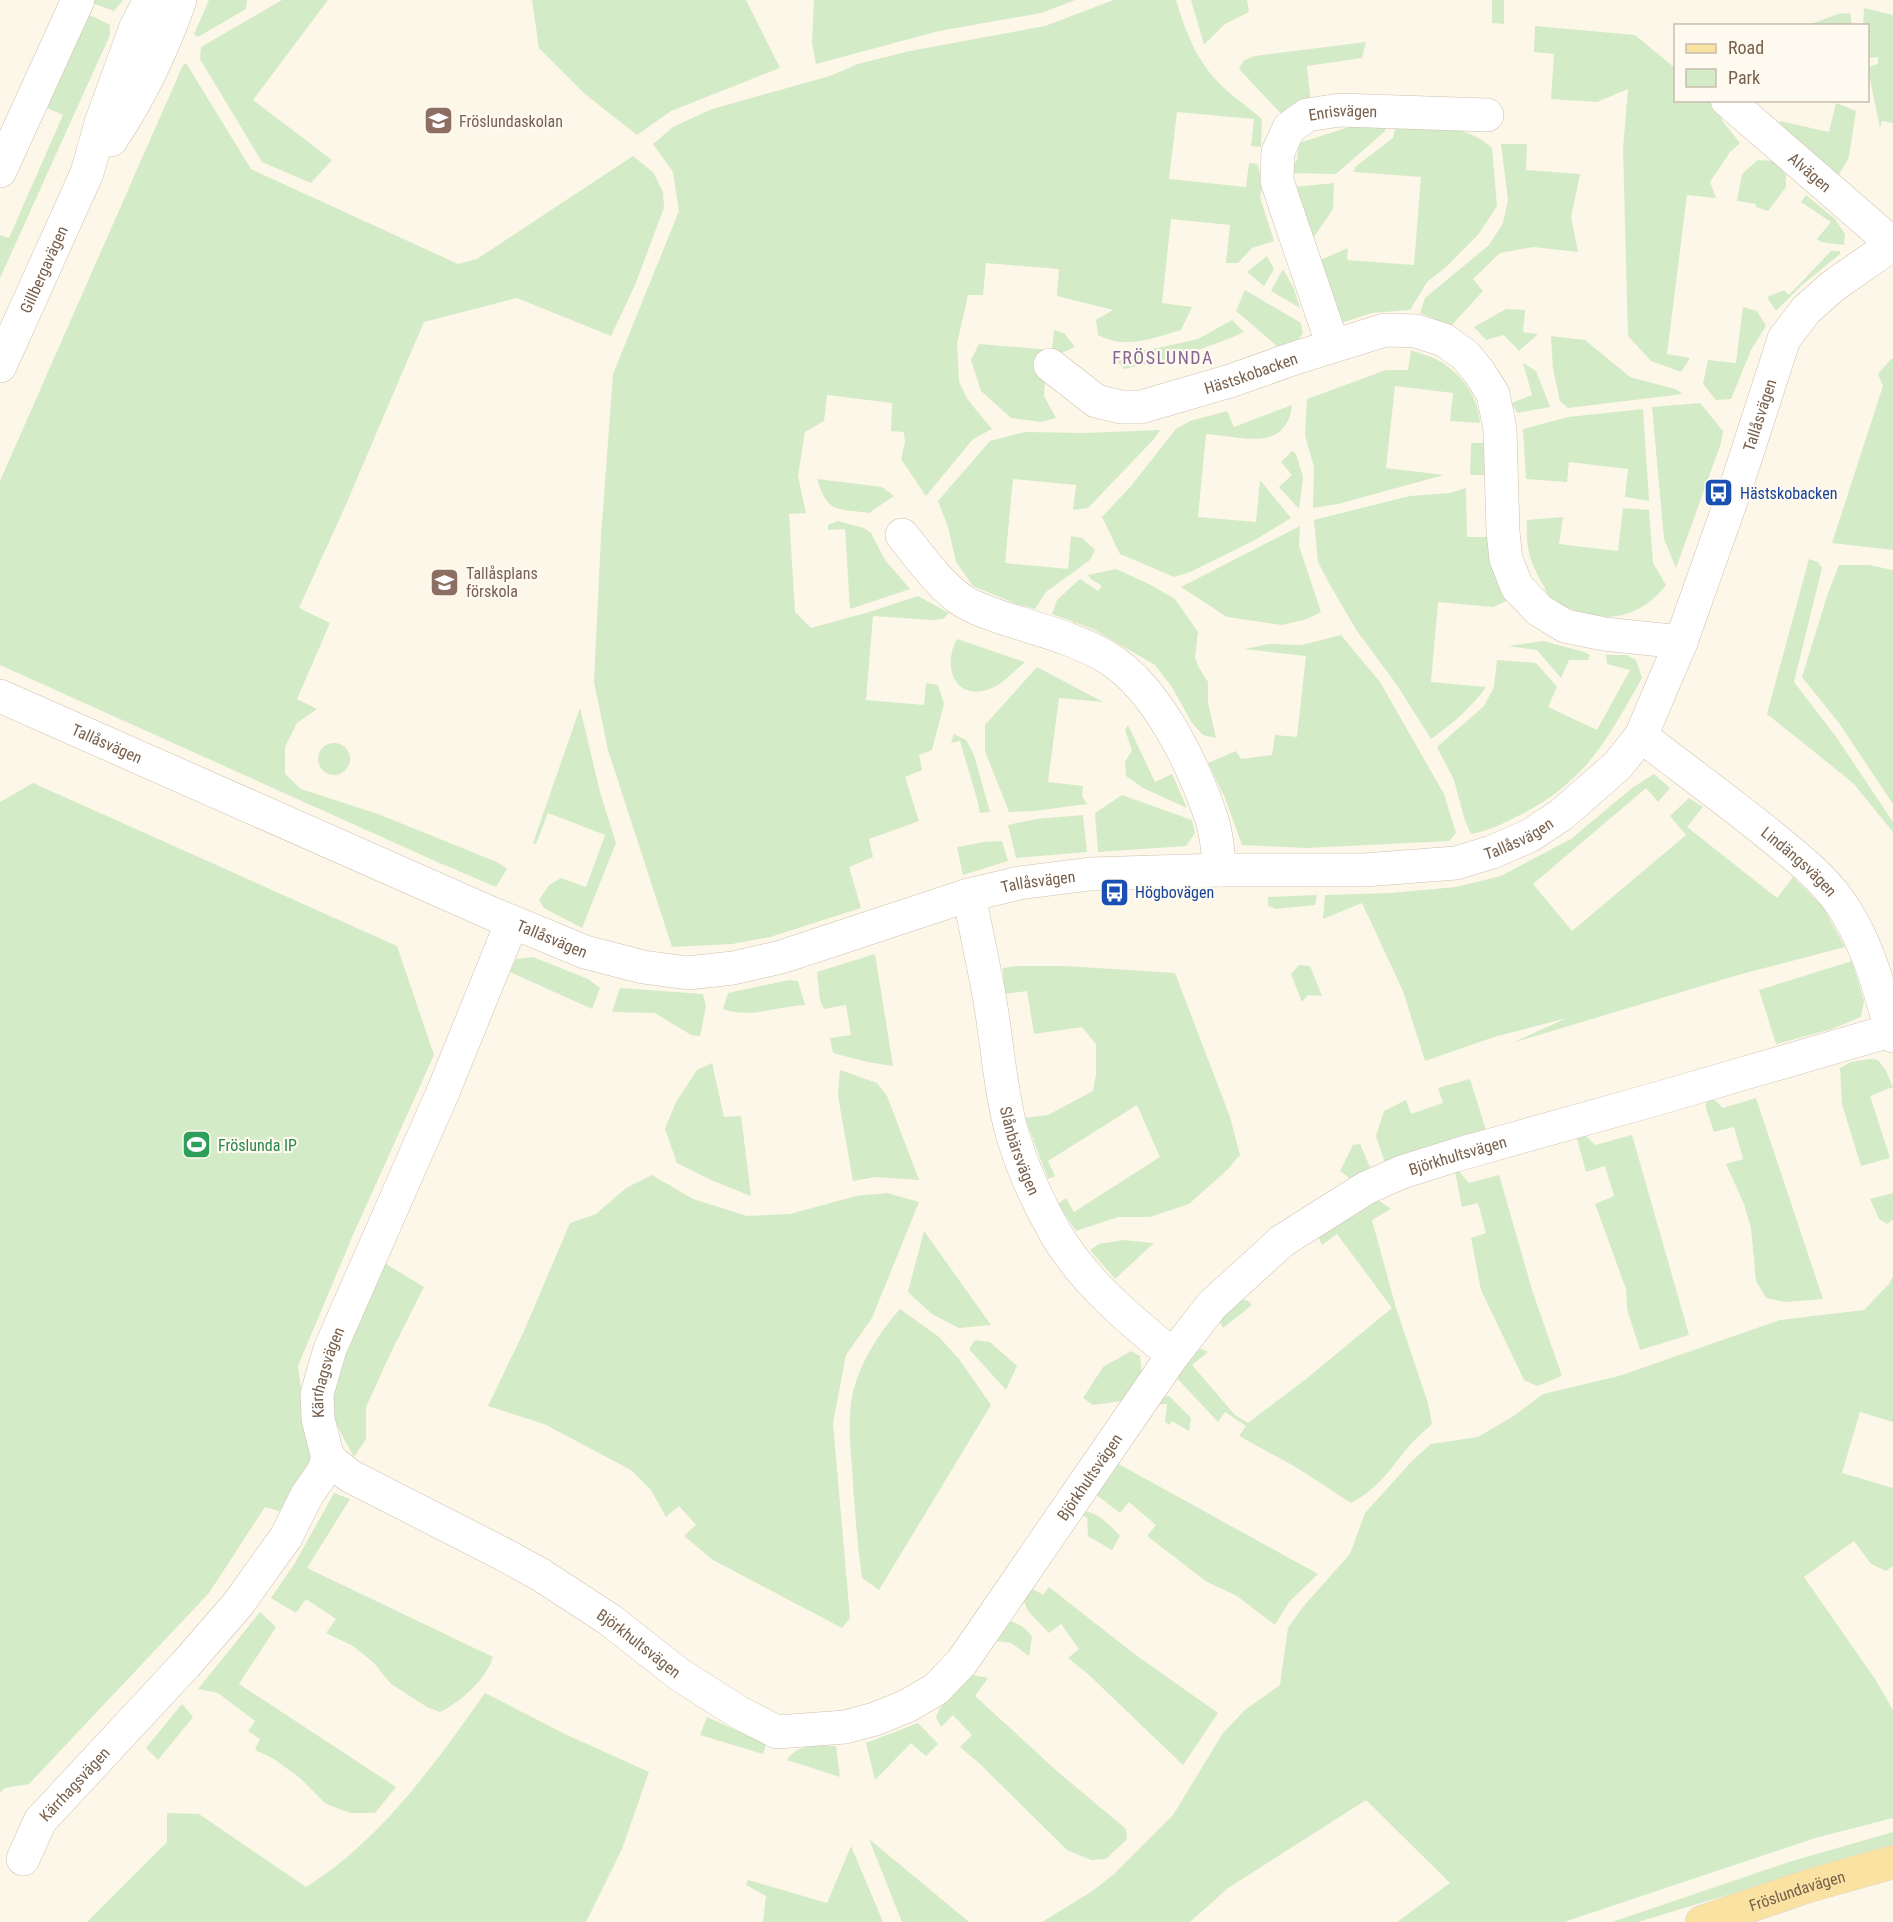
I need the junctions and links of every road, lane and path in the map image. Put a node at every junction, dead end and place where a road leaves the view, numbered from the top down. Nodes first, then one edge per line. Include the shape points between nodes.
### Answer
1 (78, 0) edge
2 (150, 0) edge
3 (180, 0) edge
4 (1729, 102) edge
5 (1487, 116) dead end
6 (0, 171) edge
7 (87, 173) junction
8 (1893, 244) edge
9 (1333, 346) junction
10 (1050, 365) dead end
11 (0, 366) edge
12 (902, 535) dead end
13 (1681, 642) junction
14 (0, 696) edge
15 (1641, 736) junction
16 (1220, 870) junction
17 (969, 895) junction
18 (512, 922) junction
19 (1892, 1032) edge
20 (1173, 1355) junction
21 (328, 1458) junction
22 (22, 1859) dead end
23 (1893, 1862) edge
24 (1702, 1922) edge

1 - 6 street
2 - 7 street, Gillbergavägen via 136,27 101,123
3 - 7 street, Gillbergavägen via 166,40 120,126
4 - 8 street, Alvägen
5 - 9 street, Enrisvägen via 1340,110 1307,116 1289,128 1278,152 1278,181
7 - 11 street, Gillbergavägen
8 - 13 street, Tallåsvägen via 1833,286 1806,310 1784,339
9 - 10 street, Hästskobacken via 1140,407 1096,401
9 - 13 street, Hästskobacken via 1385,330 1416,331 1443,340 1465,355 1493,394 1500,433 1506,559 1517,587 1539,610 1565,626
12 - 16 street via 961,600 1077,643 1109,658 1137,681 1163,714 1198,785 1213,822
13 - 15 street, Tallåsvägen
14 - 18 street, Tallåsvägen
15 - 16 street, Tallåsvägen via 1618,765 1561,815 1529,836 1474,858 1456,863 1365,870
15 - 19 street, Lindängsvägen via 1731,803 1822,879 1847,912 1872,969
16 - 17 street, Tallåsvägen via 1090,874 1019,883
17 - 18 street, Tallåsvägen via 781,957 688,973 643,967 585,952
17 - 20 street, Slånbärsvägen via 1000,1076 1025,1171 1056,1234 1080,1267 1138,1327
18 - 21 street, Kärrhagsvägen via 322,1371 317,1394 318,1419
19 - 20 street, Björkhultsvägen via 1456,1155 1366,1188 1282,1241 1212,1305
20 - 21 street, Björkhultsvägen via 962,1662 936,1689 907,1706 845,1727 777,1732 740,1713 541,1575 350,1476
21 - 22 street, Kärrhagsvägen via 286,1537 238,1604 40,1821
23 - 24 main road, Fröslundavägen

